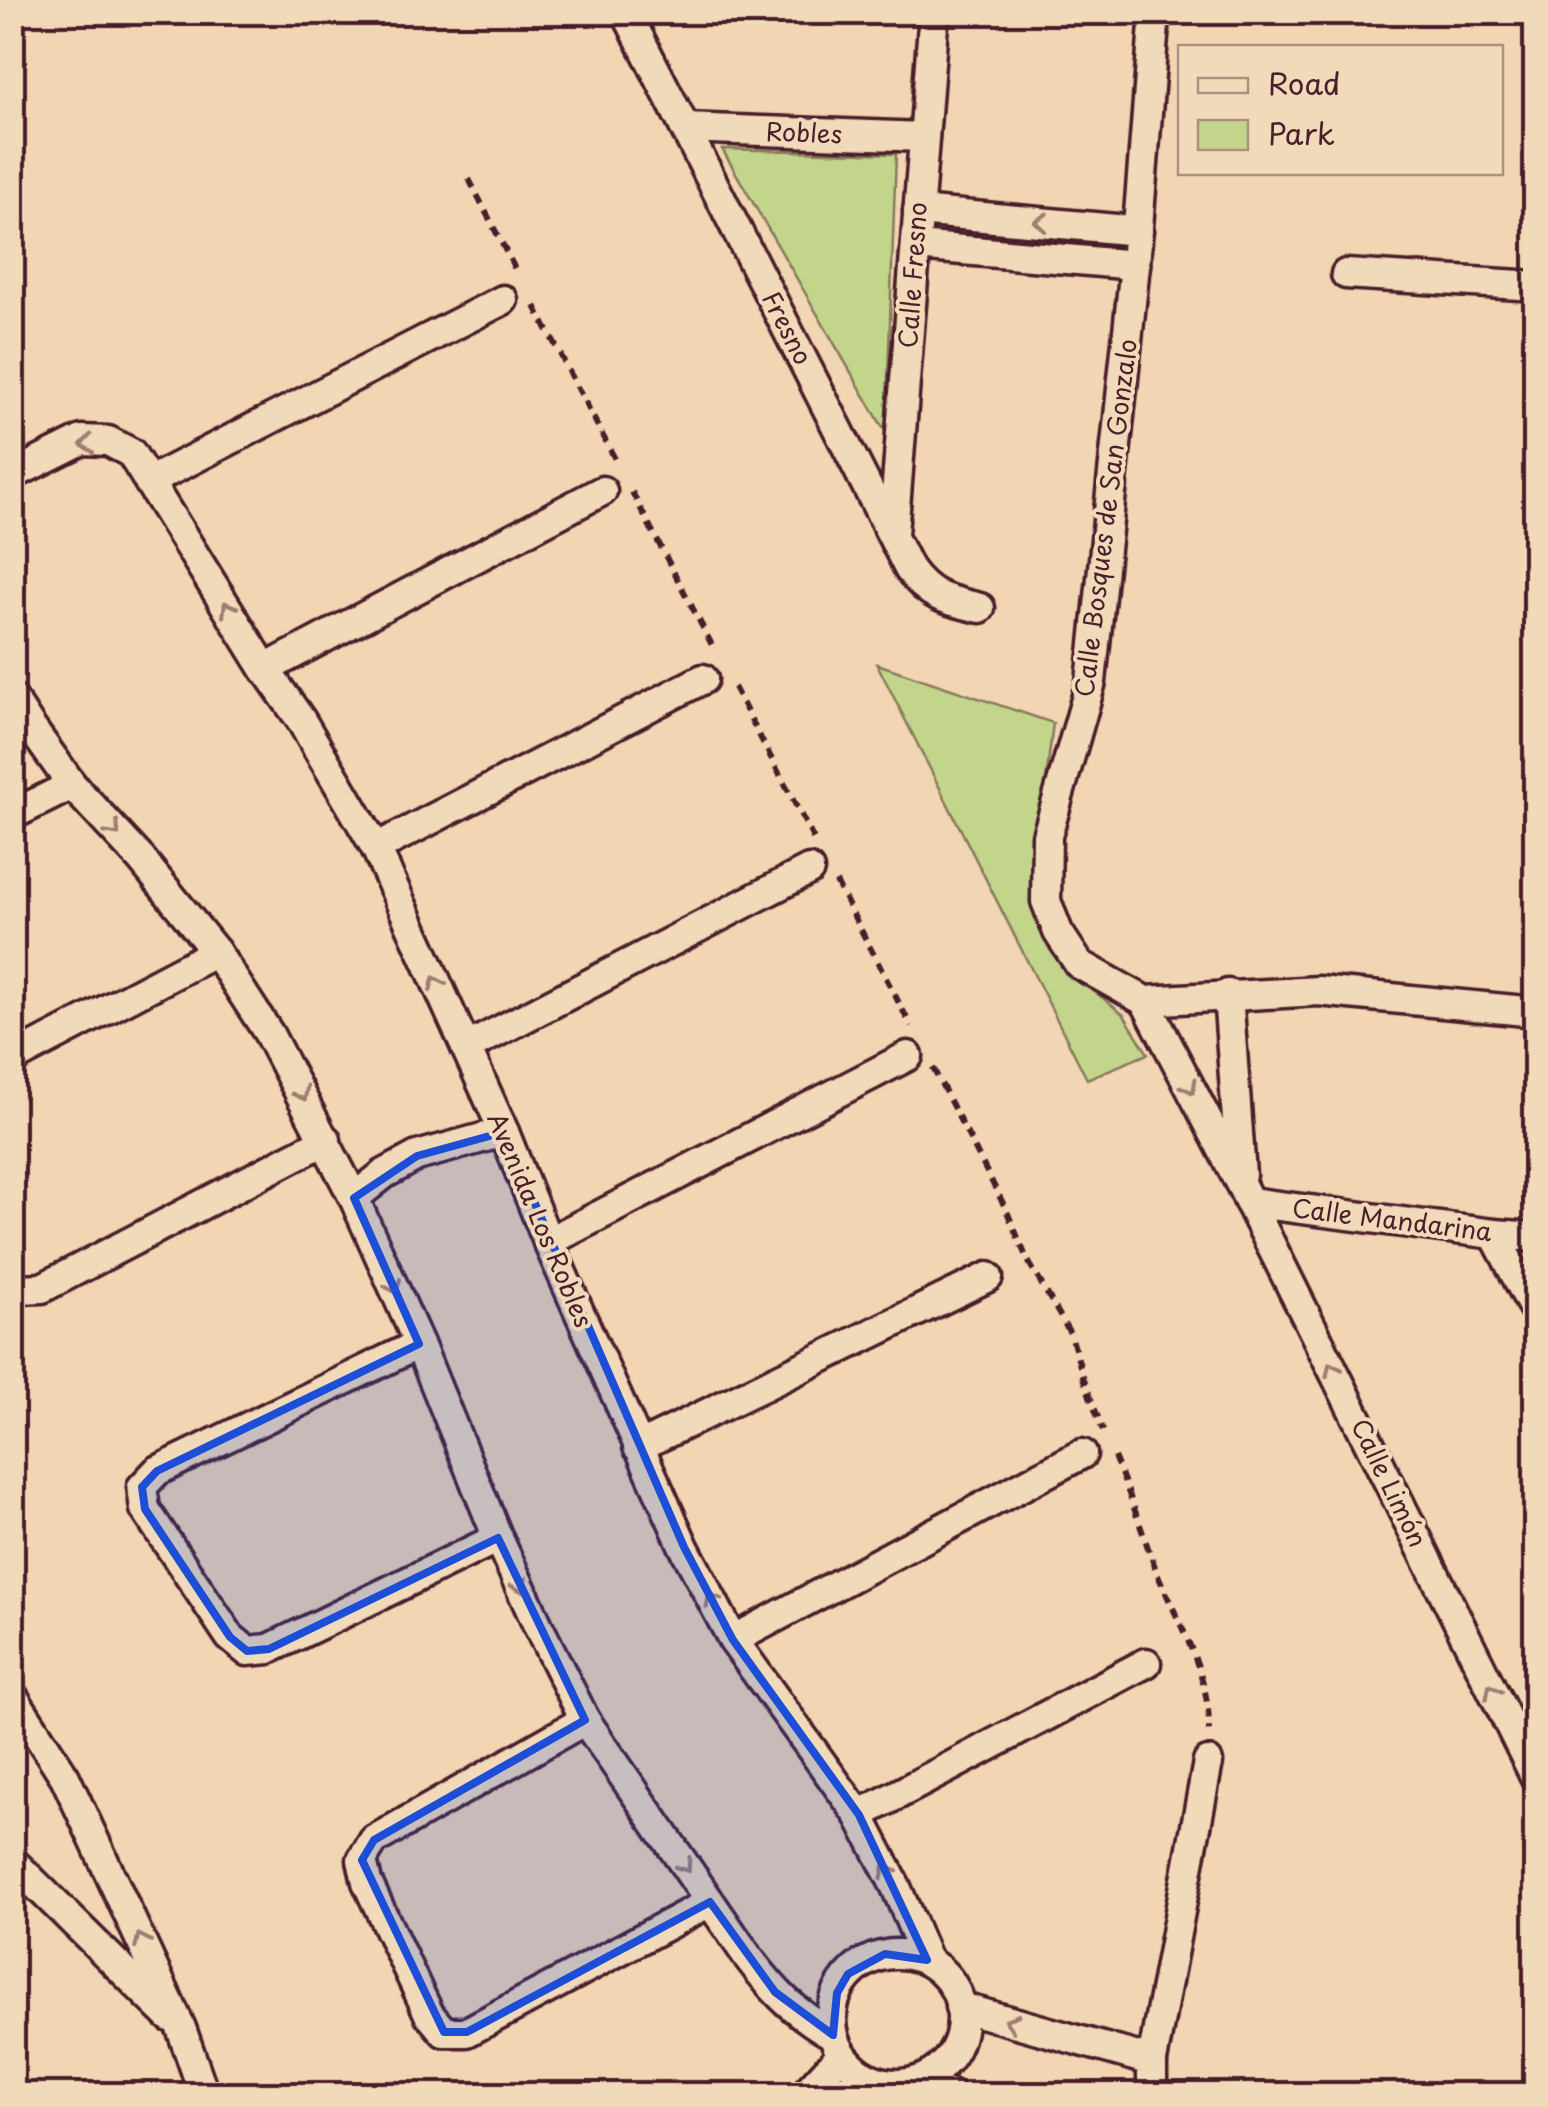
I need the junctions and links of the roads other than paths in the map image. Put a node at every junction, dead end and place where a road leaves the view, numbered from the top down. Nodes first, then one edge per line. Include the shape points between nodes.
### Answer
1 (626, 12) edge
2 (934, 12) edge
3 (1155, 12) edge
4 (685, 128) junction
5 (924, 137) junction
6 (918, 212) junction
7 (1138, 231) junction
8 (916, 246) junction
9 (1135, 265) junction
10 (1346, 274) dead end
11 (1536, 286) edge
12 (513, 292) road end
13 (12, 475) edge
14 (150, 481) junction
15 (602, 491) dead end
16 (893, 536) junction
17 (980, 608) dead end
18 (265, 669) junction
19 (703, 679) dead end
20 (12, 698) edge
21 (72, 785) junction
22 (12, 815) edge
23 (376, 848) junction
24 (821, 874) road end
25 (216, 952) junction
26 (1228, 994) junction
27 (1145, 1001) junction
28 (1536, 1012) edge
29 (466, 1048) junction
30 (916, 1048) road end
31 (12, 1059) edge
32 (504, 1132) junction
33 (326, 1140) junction
34 (1246, 1194) junction
35 (354, 1198) junction
36 (1494, 1234) junction
37 (1536, 1237) edge
38 (548, 1242) junction
39 (988, 1277) dead end
40 (12, 1283) edge
41 (1536, 1313) edge
42 (419, 1344) junction
43 (638, 1446) junction
44 (1082, 1454) dead end
45 (498, 1538) junction
46 (733, 1640) junction
47 (1146, 1663) dead end
48 (12, 1695) edge
49 (585, 1720) junction
50 (1208, 1762) road end
51 (1536, 1778) edge
52 (859, 1816) junction
53 (12, 1861) edge
54 (710, 1902) junction
55 (927, 1960) junction
56 (960, 2007) junction
57 (182, 2028) junction
58 (838, 2044) junction
59 (1152, 2061) junction
60 (917, 2081) junction
61 (204, 2094) edge
62 (805, 2094) edge
63 (950, 2094) edge
64 (1152, 2094) edge

1 - 4 street, Fresno
2 - 5 street, Calle Fresno
3 - 7 street, Calle Bosques de San Gonzalo
4 - 5 street, Robles
4 - 16 street, Fresno
5 - 6 street, Calle Fresno
7 -> 6 street
6 - 8 street, Calle Fresno
7 - 9 street, Calle Bosques de San Gonzalo
8 - 9 street
8 - 16 street, Calle Fresno
9 - 27 street, Calle Bosques de San Gonzalo via 1091,682 1047,836 1046,901 1079,964
10 - 11 street
12 - 14 street
14 -> 13 street, Avenida Los Robles via 132,453 82,440
18 -> 14 street, Avenida Los Robles
15 - 18 street
16 - 17 street, Fresno via 920,584 942,599
18 - 23 street, Avenida Los Robles
19 - 23 street
20 - 21 street
21 - 22 street
21 -> 25 street
29 -> 23 street, Avenida Los Robles
24 - 29 street
25 - 31 street
25 -> 33 street
26 - 27 street
26 - 28 street via 1318,991
26 - 34 street, Calle Limón
27 -> 34 street, Calle Limón
29 - 32 street, Avenida Los Robles
30 - 38 street
32 - 35 street via 417,1156
32 - 38 street, Avenida Los Robles
33 - 35 street
33 - 40 street via 42,1288
34 - 36 street, Calle Mandarina
51 -> 34 street, Calle Limón
35 -> 42 street
36 - 37 street, Calle Mandarina
36 - 41 street
38 - 43 street, Avenida Los Robles
39 - 43 street
42 - 45 street
42 - 45 street via 157,1471 142,1487 145,1509 230,1638 247,1650 269,1649
46 -> 43 street, Avenida Los Robles
44 - 46 street
45 -> 49 street
46 - 52 street, Avenida Los Robles
47 - 52 street
57 -> 48 street via 65,1777
49 -> 54 street
49 - 54 street via 374,1840 362,1860 429,2014 444,2032 467,2032
50 - 59 street
55 -> 52 street, Avenida Los Robles
53 - 57 street
54 - 58 street via 775,1992
55 - 56 street via 949,1980
55 - 58 street via 884,1954 848,1974 832,2014
59 -> 56 street
56 - 60 street via 953,2052
57 - 61 street
58 - 60 street via 867,2077
58 - 62 street
59 - 64 street
60 - 63 street

